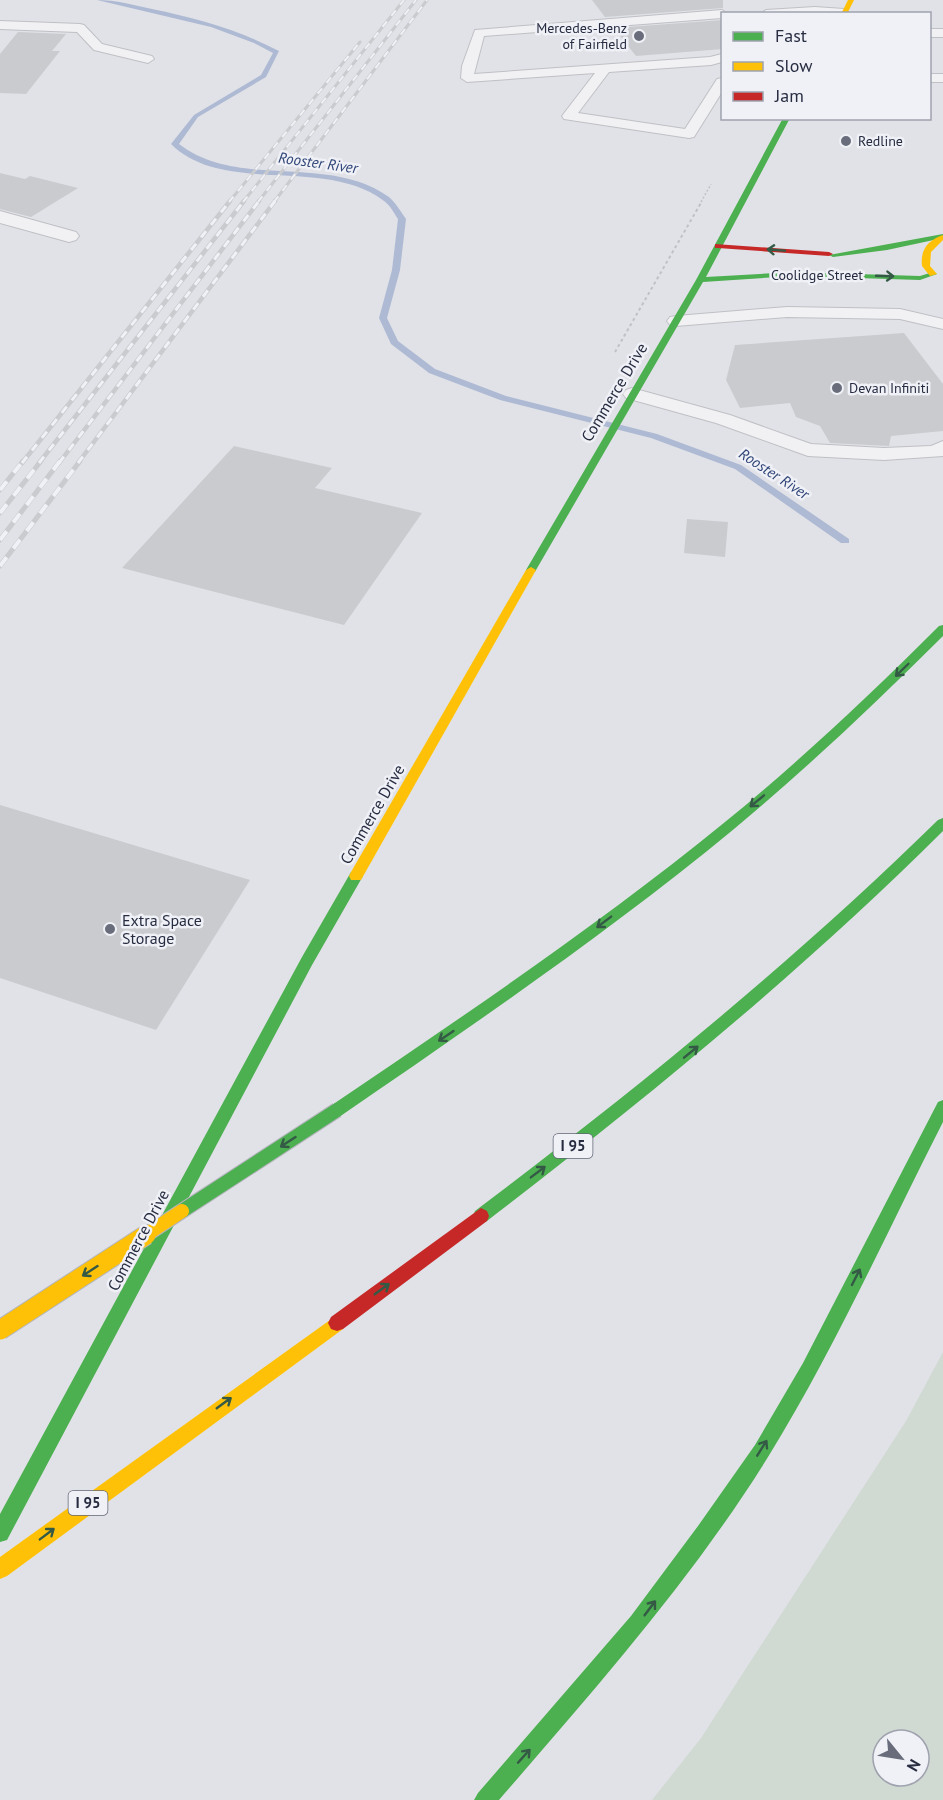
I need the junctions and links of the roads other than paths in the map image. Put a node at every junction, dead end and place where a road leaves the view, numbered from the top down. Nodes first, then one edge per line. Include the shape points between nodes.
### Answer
1 (789, 12) edge
2 (830, 12) edge
3 (721, 14) edge
4 (0, 25) edge
5 (148, 58) dead end
6 (721, 58) edge
7 (604, 68) junction
8 (721, 85) edge
9 (786, 120) edge
10 (0, 217) edge
11 (69, 236) dead end
12 (943, 236) edge
13 (718, 246) junction
14 (833, 255) junction
15 (938, 275) edge
16 (700, 280) junction
17 (676, 321) junction
18 (943, 324) edge
19 (628, 401) junction
20 (943, 447) edge
21 (943, 628) edge
22 (943, 823) edge
23 (943, 1107) edge
24 (0, 1330) edge
25 (0, 1533) edge
26 (0, 1569) edge
27 (485, 1800) edge

1 - 2 lane
3 - 7 lane via 478,33 467,78
4 - 5 lane via 80,28 98,47
6 - 7 lane
7 - 8 lane via 569,116 689,134
9 - 13 main road, Commerce Drive
10 - 11 street
12 - 14 main road
12 - 15 main road via 925,252 926,266
14 -> 13 main road, Coolidge Street
13 - 16 main road, Commerce Drive
14 - 15 main road, Coolidge Street via 908,266
16 -> 15 main road, Coolidge Street via 793,274 920,278
16 - 17 main road, Commerce Drive
17 - 18 lane via 798,312 900,314
17 - 19 main road, Commerce Drive
19 - 20 lane via 723,418 808,450 884,454 936,452
19 - 25 main road, Commerce Drive via 307,961
21 -> 24 main road, bridge via 862,709 778,783 570,948 337,1110
26 -> 22 main road, I 95 via 578,1142 709,1037 820,940
27 -> 23 main road via 638,1623 760,1450 809,1369

